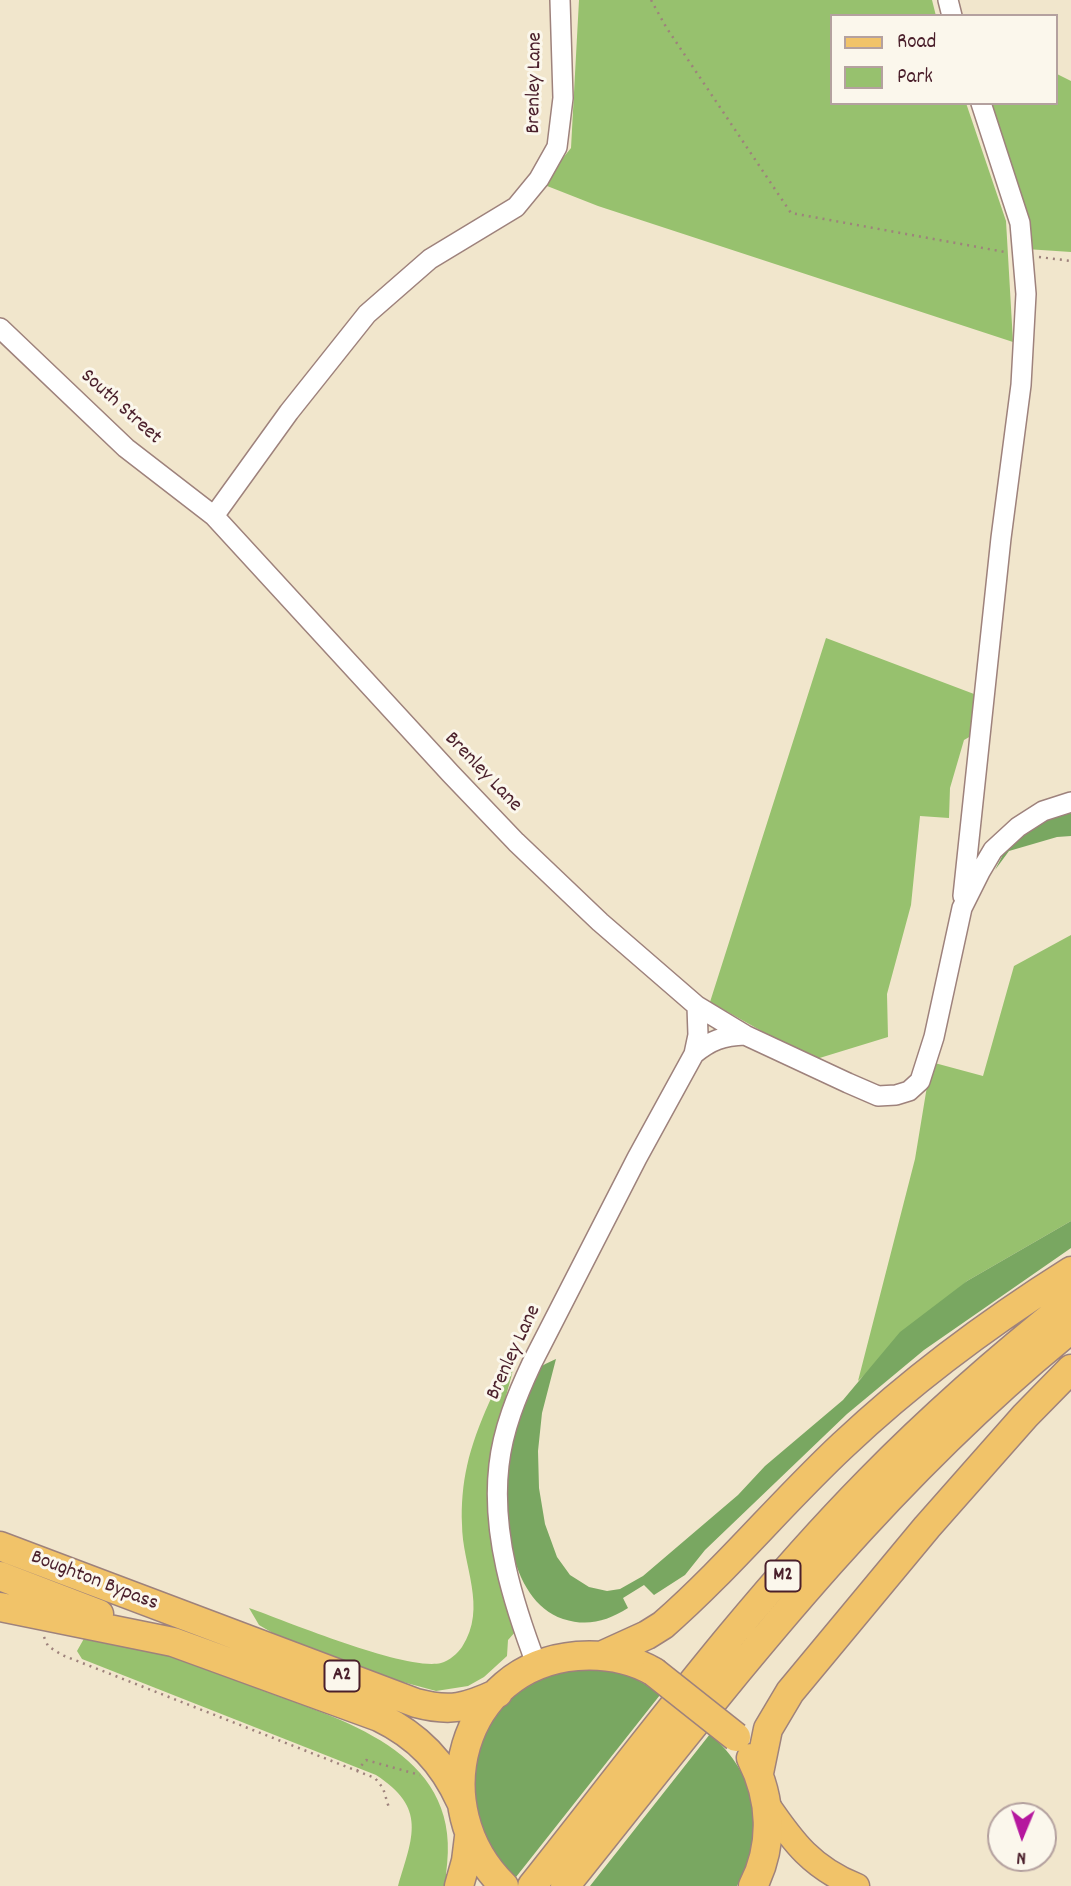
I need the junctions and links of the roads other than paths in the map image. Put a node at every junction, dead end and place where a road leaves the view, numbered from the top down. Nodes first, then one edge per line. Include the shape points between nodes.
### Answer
1 (560, 0) edge
2 (982, 105) edge
3 (0, 328) edge
4 (214, 516) junction
5 (1071, 802) edge
6 (962, 908) junction
7 (698, 1006) junction
8 (744, 1035) junction
9 (694, 1054) junction
10 (1071, 1271) edge
11 (1071, 1301) edge
12 (1071, 1329) edge
13 (1071, 1369) edge
14 (0, 1546) edge
15 (0, 1576) edge
16 (0, 1607) edge
17 (173, 1642) junction
18 (603, 1655) junction
19 (537, 1665) junction
20 (498, 1693) junction
21 (759, 1773) junction
22 (461, 1802) junction
23 (767, 1804) junction
24 (469, 1837) junction
25 (499, 1881) edge
26 (459, 1886) edge
27 (532, 1886) edge
28 (565, 1886) edge
29 (753, 1886) edge
30 (857, 1886) edge

1 - 4 street, Brenley Lane via 563,98 557,147 539,179 516,207 430,259 367,314
2 - 6 street via 1020,223 1026,293 1021,385
3 - 4 street, South Street via 126,448
4 - 7 street, Brenley Lane via 516,842
5 - 6 street via 1043,811 993,850
6 - 8 street via 934,1037 920,1081 909,1091 878,1096
7 - 8 street
7 - 9 street, Brenley Lane
8 - 9 street via 709,1041
9 - 19 street, Brenley Lane via 533,1363 504,1441 497,1486 501,1540
10 - 18 highway, M2 via 976,1334 890,1403 663,1625
11 - 27 highway, M2 via 922,1430 816,1538
12 - 28 highway, M2 via 940,1446 823,1569 726,1682
13 - 21 highway via 927,1527 790,1692 768,1728
14 - 20 highway, Boughton Bypass / A2 via 433,1708 455,1709
15 - 17 highway, Boughton Bypass / A2
16 - 17 highway
17 - 22 highway, A2 via 397,1726 440,1763
18 - 19 highway, A2
18 - 21 highway, A2, bridge via 654,1672 736,1737
19 - 20 highway, A2
20 - 22 highway, A2 via 477,1720 464,1749
21 - 23 highway, A2
22 - 24 highway, A2
23 - 29 highway, A2 via 765,1854
23 - 30 main road, A2 via 803,1853
24 - 25 highway, A2
24 - 26 highway

